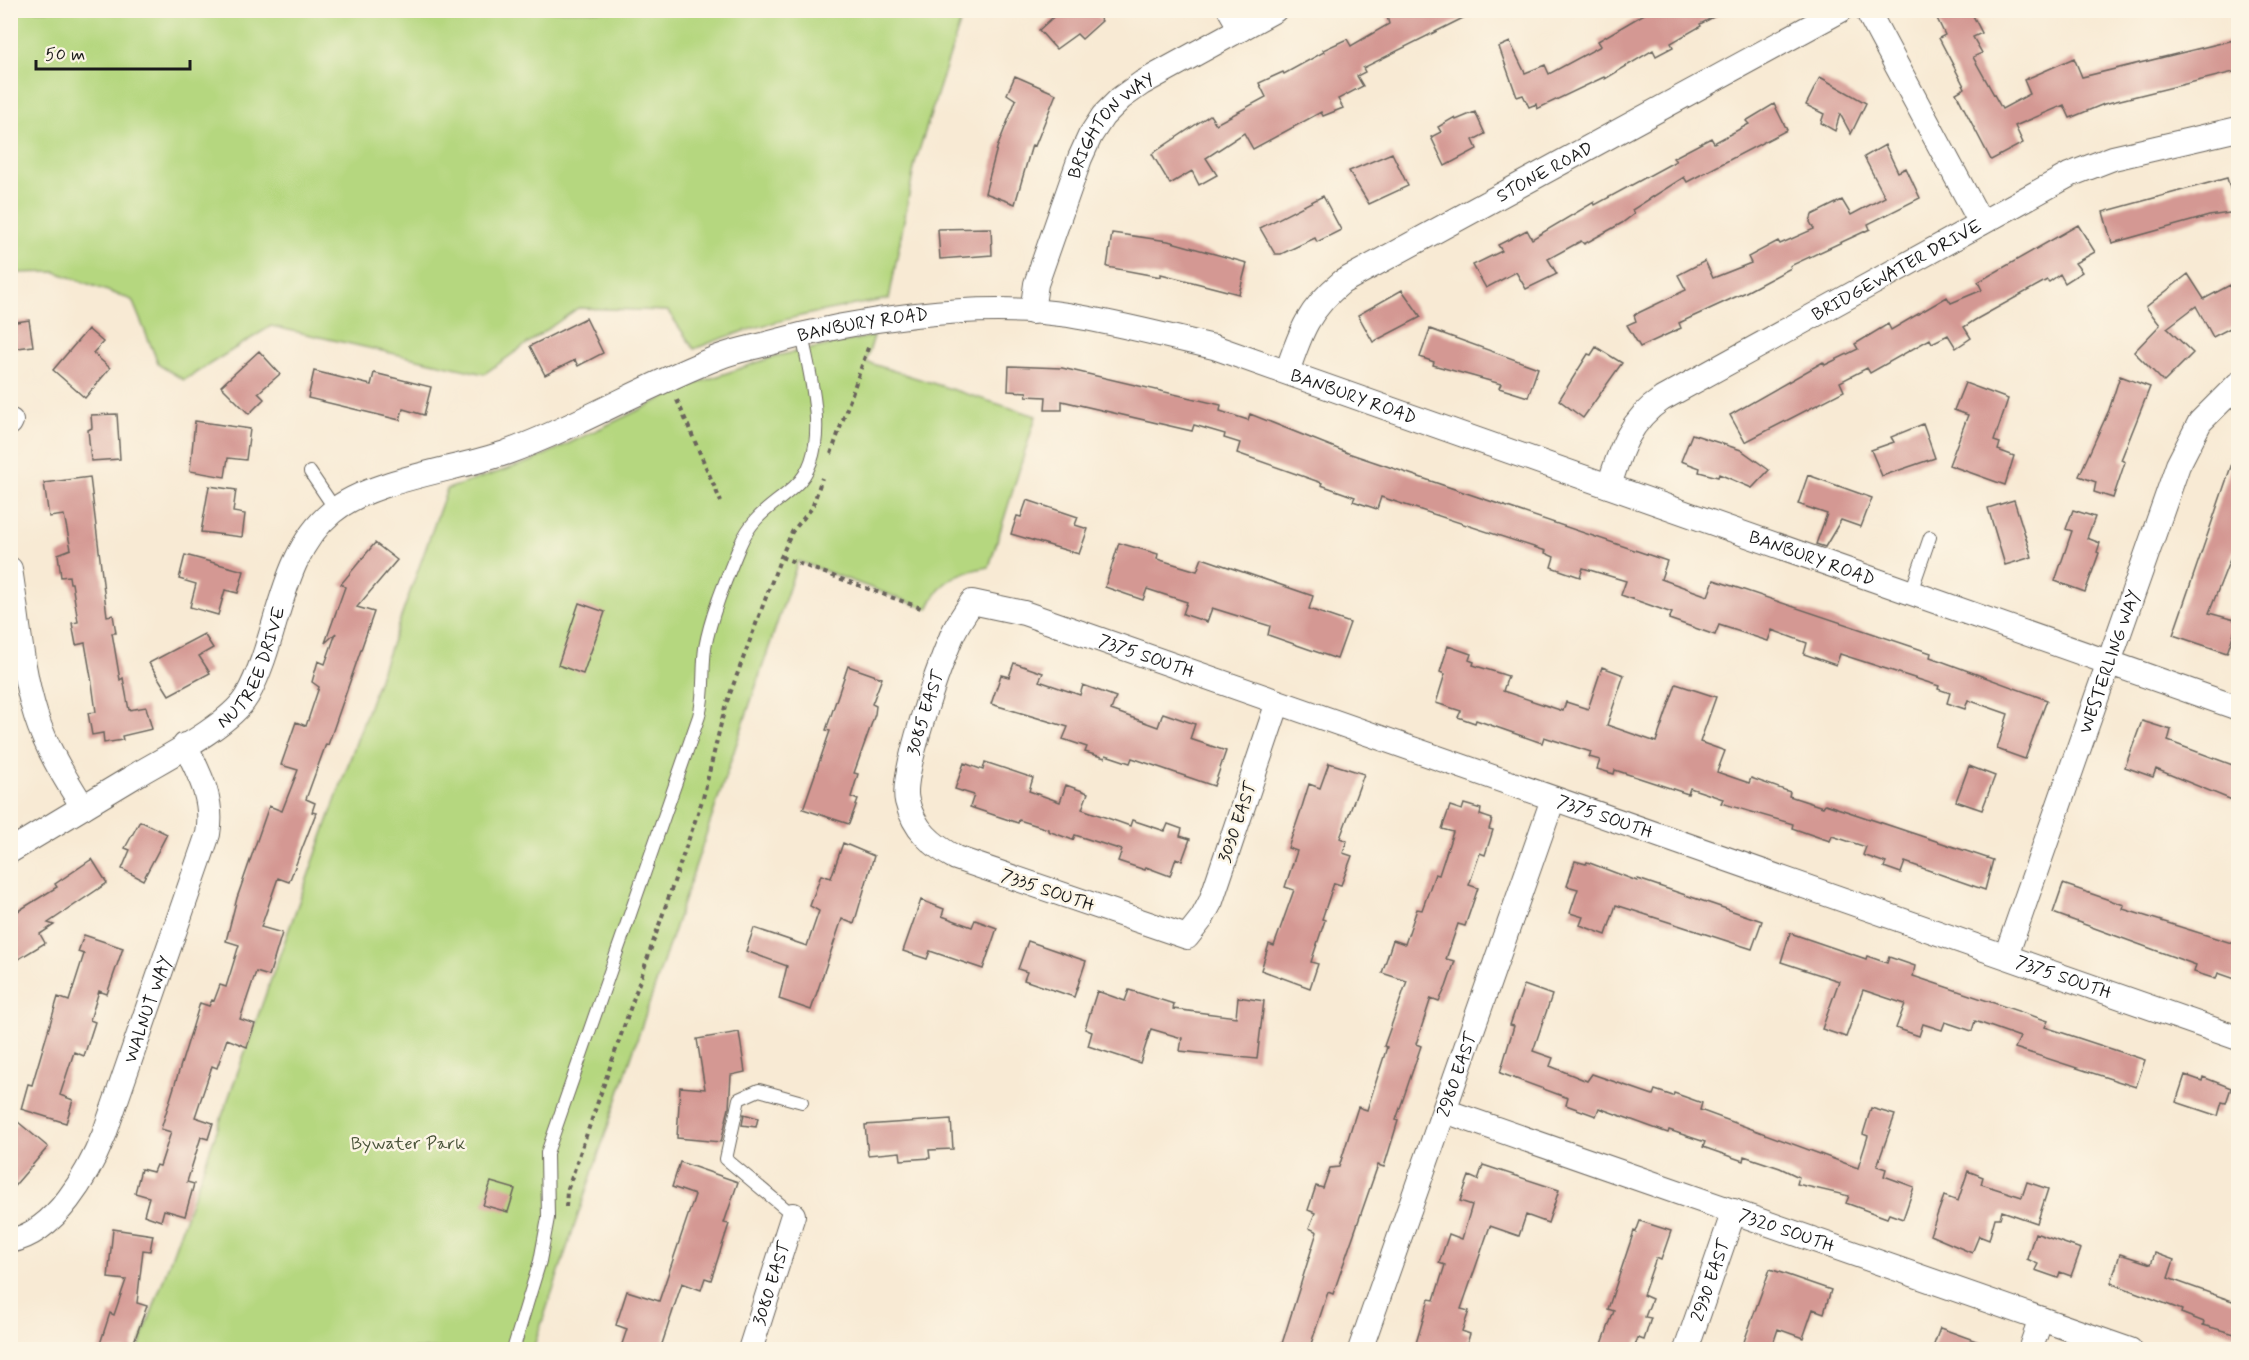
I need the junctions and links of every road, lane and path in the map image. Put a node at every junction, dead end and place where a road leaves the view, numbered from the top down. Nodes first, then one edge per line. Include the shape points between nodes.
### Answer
1 (1275, 10) edge
2 (1841, 10) edge
3 (1867, 10) edge
4 (1235, 20) edge
5 (2238, 129) edge
6 (1981, 223) junction
7 (1032, 312) junction
8 (802, 334) junction
9 (869, 345) dead end
10 (1287, 372) junction
11 (2238, 384) edge
12 (677, 400) dead end
13 (827, 464) dead end
14 (455, 468) joint
15 (310, 472) dead end
16 (824, 475) dead end
17 (1609, 486) junction
18 (721, 502) dead end
19 (335, 509) junction
20 (1930, 537) dead end
21 (781, 557) junction
22 (10, 569) edge
23 (1911, 592) junction
24 (972, 602) joint
25 (921, 608) dead end
26 (2109, 662) junction
27 (1278, 702) junction
28 (2238, 708) edge
29 (185, 746) junction
30 (1553, 799) junction
31 (82, 807) junction
32 (918, 828) joint
33 (10, 851) edge
34 (1187, 937) joint
35 (2006, 956) junction
36 (2238, 1038) edge
37 (802, 1102) dead end
38 (1444, 1111) junction
39 (565, 1210) dead end
40 (1734, 1212) junction
41 (793, 1215) joint
42 (10, 1241) edge
43 (2041, 1318) junction
44 (513, 1350) edge
45 (750, 1350) edge
46 (1360, 1350) edge
47 (1686, 1350) edge
48 (2030, 1350) edge
49 (2130, 1350) edge

1 - 4 street, BRIGHTON WAY
2 - 10 street, STONE ROAD via 1342,282 1320,300 1306,322
3 - 6 street
4 - 7 street, BRIGHTON WAY via 1121,98 1103,116 1080,158 1036,284
5 - 6 street, BRIDGEWATER DRIVE via 2091,165
6 - 17 street, BRIDGEWATER DRIVE via 1647,409 1625,439
7 - 8 street, BANBURY ROAD via 904,316
7 - 10 street, BANBURY ROAD via 1068,315 1214,347
8 - 14 street, BANBURY ROAD via 722,356 563,429
8 - 44 lane via 817,426 816,449 809,469 796,486 766,507 741,543 709,630 699,716 547,1153 548,1218 540,1261
9 - 13 path
10 - 17 street, BANBURY ROAD
11 - 26 street, WESTERLING WAY via 2212,409 2186,446
12 - 18 path
14 - 19 street, NUTREE DRIVE via 374,489
15 - 19 lane
16 - 21 path via 812,508 792,532
17 - 23 street, BANBURY ROAD
19 - 29 street, NUTREE DRIVE via 313,529 300,549 245,699 231,714
20 - 23 lane
21 - 25 path
21 - 39 path via 725,707 703,798 567,1191
22 - 31 street via 36,717
23 - 26 street, BANBURY ROAD
24 - 27 street, 7375 SOUTH via 1024,613
24 - 32 street, 3085 EAST via 951,636 907,771 906,800
26 - 28 street, BANBURY ROAD
26 - 35 street, WESTERLING WAY
27 - 30 street, 7375 SOUTH
27 - 34 street, 3030 EAST via 1211,901
29 - 31 street, NUTREE DRIVE
29 - 42 street, WALNUT WAY via 210,804 208,834 104,1135 91,1168 69,1198 49,1219
30 - 35 street, 7375 SOUTH
30 - 38 street, 2980 EAST
31 - 33 street, NUTREE DRIVE
32 - 34 street, 7335 SOUTH via 932,844 956,858
35 - 36 street, 7375 SOUTH
37 - 41 lane via 759,1090 739,1099 726,1159
38 - 40 street, 7320 SOUTH
38 - 46 street, 2980 EAST
40 - 43 street, 7320 SOUTH
40 - 47 street, 2930 EAST
41 - 45 street, 3080 EAST
43 - 48 street
43 - 49 street, 7320 SOUTH

